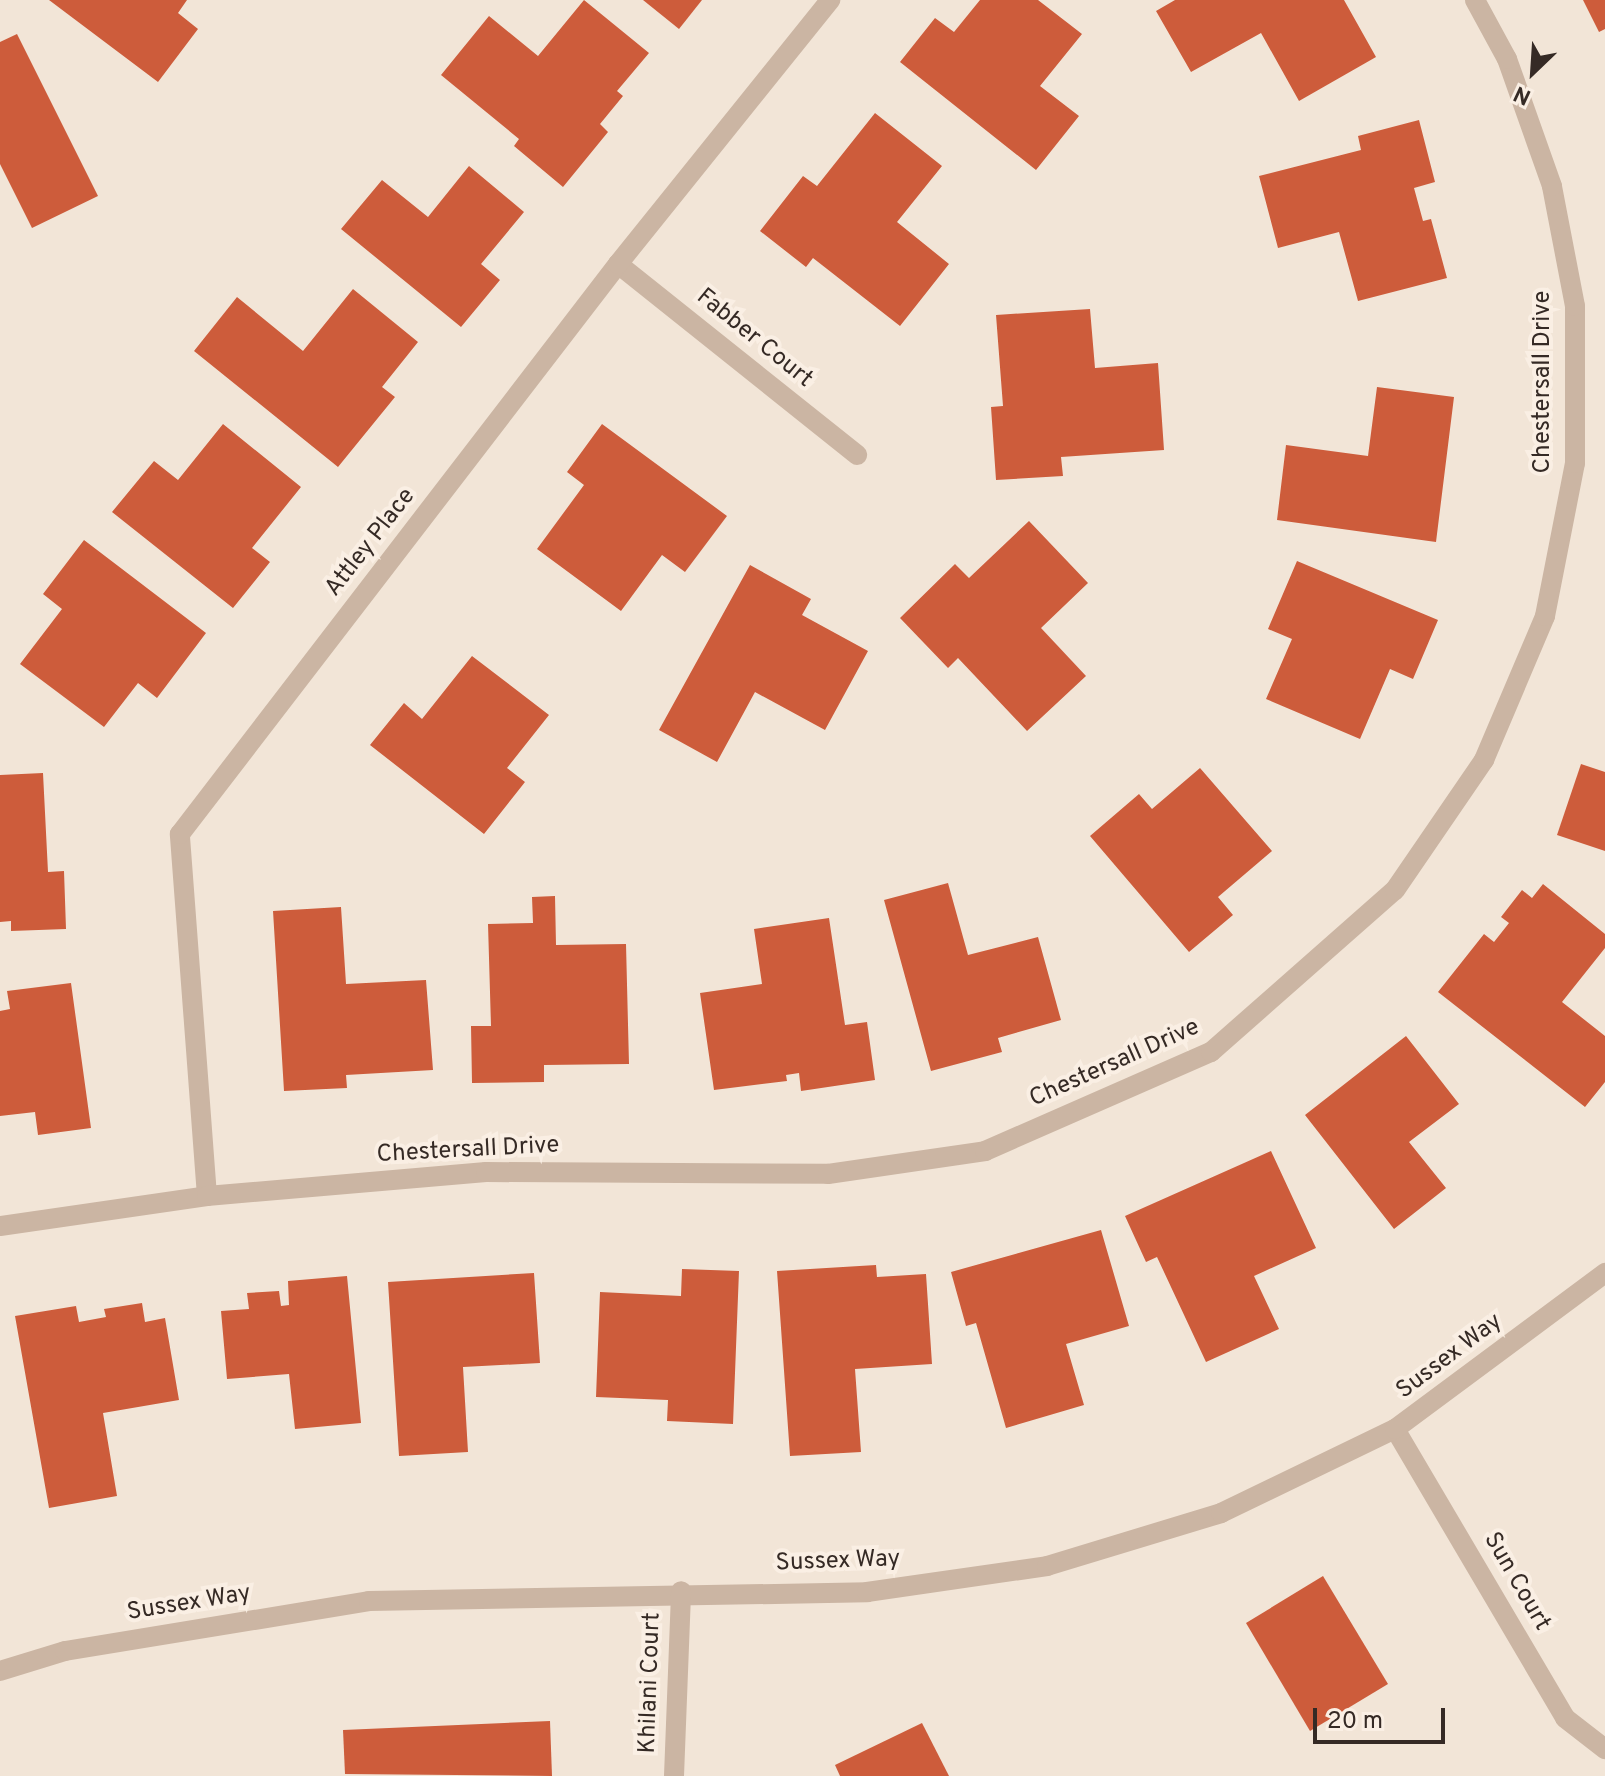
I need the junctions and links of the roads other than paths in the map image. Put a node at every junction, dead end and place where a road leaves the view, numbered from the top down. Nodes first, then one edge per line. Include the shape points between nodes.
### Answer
1 (830, 0) edge
2 (1475, 0) edge
3 (618, 264) junction
4 (857, 455) dead end
5 (207, 1196) junction
6 (0, 1226) edge
7 (1605, 1273) edge
8 (1395, 1429) junction
9 (681, 1591) junction
10 (0, 1671) edge
11 (1605, 1749) edge
12 (674, 1776) edge

1 - 3 street, Attley Place
2 - 5 street, Chestersall Drive via 1507,59 1552,186 1575,306 1575,463 1539,630 1484,760 1395,890 1211,1052 985,1151 828,1174 486,1172
3 - 4 street, Fabber Court
3 - 5 street, Attley Place via 180,834
5 - 6 street, Chestersall Drive
7 - 8 street, Sussex Way
8 - 9 street, Sussex Way via 1221,1513 1047,1566 867,1592
8 - 11 street, Sun Court via 1565,1718
9 - 10 street, Sussex Way via 369,1601 65,1651
9 - 12 street, Khilani Court

